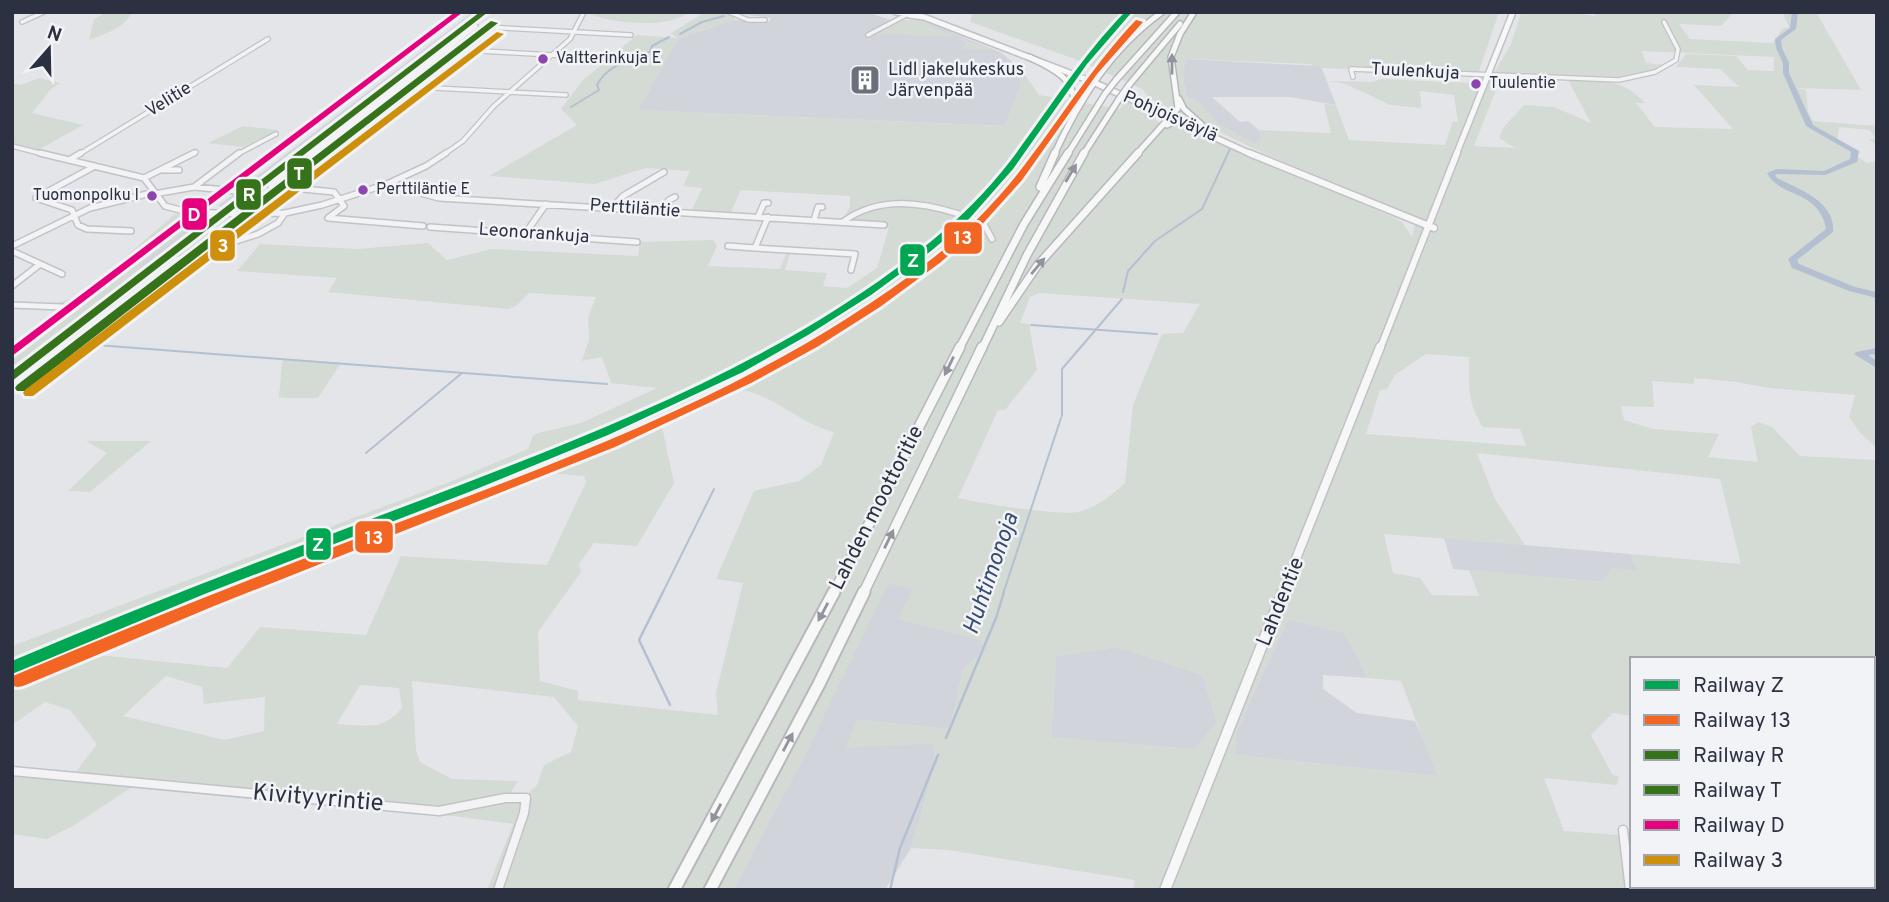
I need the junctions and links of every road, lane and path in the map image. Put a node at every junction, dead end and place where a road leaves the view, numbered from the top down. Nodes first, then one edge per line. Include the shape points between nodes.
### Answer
1 (44, 12) edge
2 (584, 12) edge
3 (729, 12) edge
4 (895, 12) edge
5 (919, 12) edge
6 (927, 12) edge
7 (1162, 12) edge
8 (1177, 12) edge
9 (1193, 12) edge
10 (1513, 12) edge
11 (908, 15) junction
12 (938, 19) junction
13 (765, 20) dead end
14 (22, 22) dead end
15 (1664, 22) dead end
16 (887, 25) junction
17 (476, 26) dead end
18 (485, 27) dead end
19 (576, 31) junction
20 (631, 35) dead end
21 (868, 35) dead end
22 (268, 39) dead end
23 (446, 49) junction
24 (552, 54) junction
25 (1029, 57) junction
26 (605, 58) dead end
27 (1488, 75) junction
28 (1353, 78) dead end
29 (1094, 80) junction
30 (398, 86) junction
31 (511, 91) junction
32 (1177, 94) junction
33 (566, 95) dead end
34 (1173, 114) junction
35 (1071, 118) junction
36 (1182, 121) junction
37 (1200, 124) junction
38 (1162, 127) junction
39 (276, 134) dead end
40 (12, 146) edge
41 (196, 152) dead end
42 (69, 160) junction
43 (95, 166) junction
44 (161, 170) junction
45 (179, 170) dead end
46 (664, 172) dead end
47 (144, 178) junction
48 (1311, 178) junction
49 (387, 184) junction
50 (194, 187) junction
51 (237, 191) dead end
52 (147, 194) dead end
53 (154, 194) junction
54 (1349, 195) junction
55 (675, 197) dead end
56 (342, 200) junction
57 (768, 203) dead end
58 (546, 204) junction
59 (613, 207) junction
60 (822, 207) dead end
61 (663, 211) junction
62 (285, 213) junction
63 (75, 214) junction
64 (959, 214) dead end
65 (758, 216) junction
66 (768, 217) junction
67 (970, 217) dead end
68 (1403, 219) junction
69 (814, 220) junction
70 (844, 222) junction
71 (1024, 224) junction
72 (884, 225) dead end
73 (423, 226) dead end
74 (430, 227) dead end
75 (1431, 227) junction
76 (131, 231) dead end
77 (525, 233) junction
78 (1425, 238) junction
79 (992, 239) dead end
80 (637, 242) dead end
81 (727, 246) dead end
82 (12, 248) edge
83 (755, 248) junction
84 (39, 265) junction
85 (850, 270) dead end
86 (62, 274) dead end
87 (12, 286) edge
88 (12, 304) edge
89 (62, 307) dead end
90 (1395, 314) junction
91 (977, 356) junction
92 (12, 387) edge
93 (12, 771) edge
94 (1623, 830) dead end
95 (498, 890) edge
96 (674, 890) edge
97 (710, 890) edge
98 (1165, 890) edge
99 (1630, 890) edge

1 - 14 street
2 - 19 street
3 - 13 street via 748,20
4 - 11 main road, Pohjoisväylä
4 - 16 street
5 - 11 main road
5 - 12 main road, Pohjoisväylä
6 - 12 main road
7 - 29 highway via 1128,37
8 - 71 highway, Lahden moottoritie, bridge via 1105,94
32 -> 9 highway via 1171,68 1174,46
91 -> 9 highway, Lahden moottoritie, bridge via 1041,227 1099,128 1150,58
10 - 27 main road, Lahdentie
11 - 16 street
11 - 25 main road, Pohjoisväylä
12 - 29 main road, Pohjoisväylä
15 - 27 street via 1679,53 1676,60 1655,72 1619,80
16 - 21 street
17 - 23 street
18 - 19 street
19 - 20 street
19 - 24 street
22 - 42 street, Velitie
23 - 24 street
23 - 30 street
24 - 26 street
24 - 31 street
25 - 29 main road, Pohjoisväylä
25 - 35 highway via 1071,83 1076,99
27 - 28 street, Tuulenkuja via 1351,69
27 - 75 main road, Lahdentie
29 - 34 main road, Pohjoisväylä
29 - 35 highway
30 - 31 street
30 - 56 street via 271,186 334,192
31 - 33 street
31 - 49 street via 455,147
32 - 34 highway
32 - 37 highway via 1184,109
34 - 36 main road, Pohjoisväylä
34 - 37 main road, Pohjoisväylä
34 - 38 highway
35 - 71 highway
36 - 38 highway
36 - 48 main road, Pohjoisväylä
37 - 48 main road, Pohjoisväylä
91 -> 38 highway via 1037,266
39 - 50 street via 245,148
40 - 42 street
41 - 44 street
42 - 43 street
43 - 47 street
43 - 63 street via 36,198
44 - 45 street
44 - 47 street
46 - 59 street via 653,183 621,195
47 - 53 street
48 - 54 main road, Pohjoisväylä
49 - 56 street
49 - 58 street, Perttiläntie via 439,198
50 - 51 street
50 - 53 street
52 - 63 street
53 - 62 street via 165,206 188,212
54 - 68 main road, Pohjoisväylä
54 - 75 main road, Pohjoisväylä
55 - 61 street
56 - 62 street
56 - 73 street via 344,206 328,218
57 - 65 street
58 - 59 street, Perttiläntie
58 - 77 street
59 - 61 street, Perttiläntie
60 - 69 street
61 - 65 street, Perttiläntie
62 - 92 street via 278,223 258,234 186,256 166,267
63 - 76 street via 78,225 87,229
63 - 82 street
64 - 70 street via 931,206 892,204 860,210
65 - 66 street, Perttiläntie
66 - 69 street, Perttiläntie
66 - 83 street
67 - 79 street via 985,226
68 - 75 main road, Pohjoisväylä
68 - 78 main road, Pohjoisväylä
69 - 70 street, Perttiläntie
70 - 72 street, Perttiläntie
71 -> 96 highway, Lahden moottoritie
74 - 77 street, Leonorankuja
75 - 78 main road, Lahdentie
75 - 90 main road, Lahdentie
77 - 80 street, Leonorankuja
78 - 90 main road, Lahdentie
81 - 83 street
82 - 84 street
83 - 85 street via 855,254
84 - 86 street
84 - 87 street
88 - 89 street
90 - 98 main road, Lahdentie
97 -> 91 highway, Lahden moottoritie via 819,684
93 - 95 street, Kivityyrintie via 439,811 512,796 526,798
94 - 99 street

